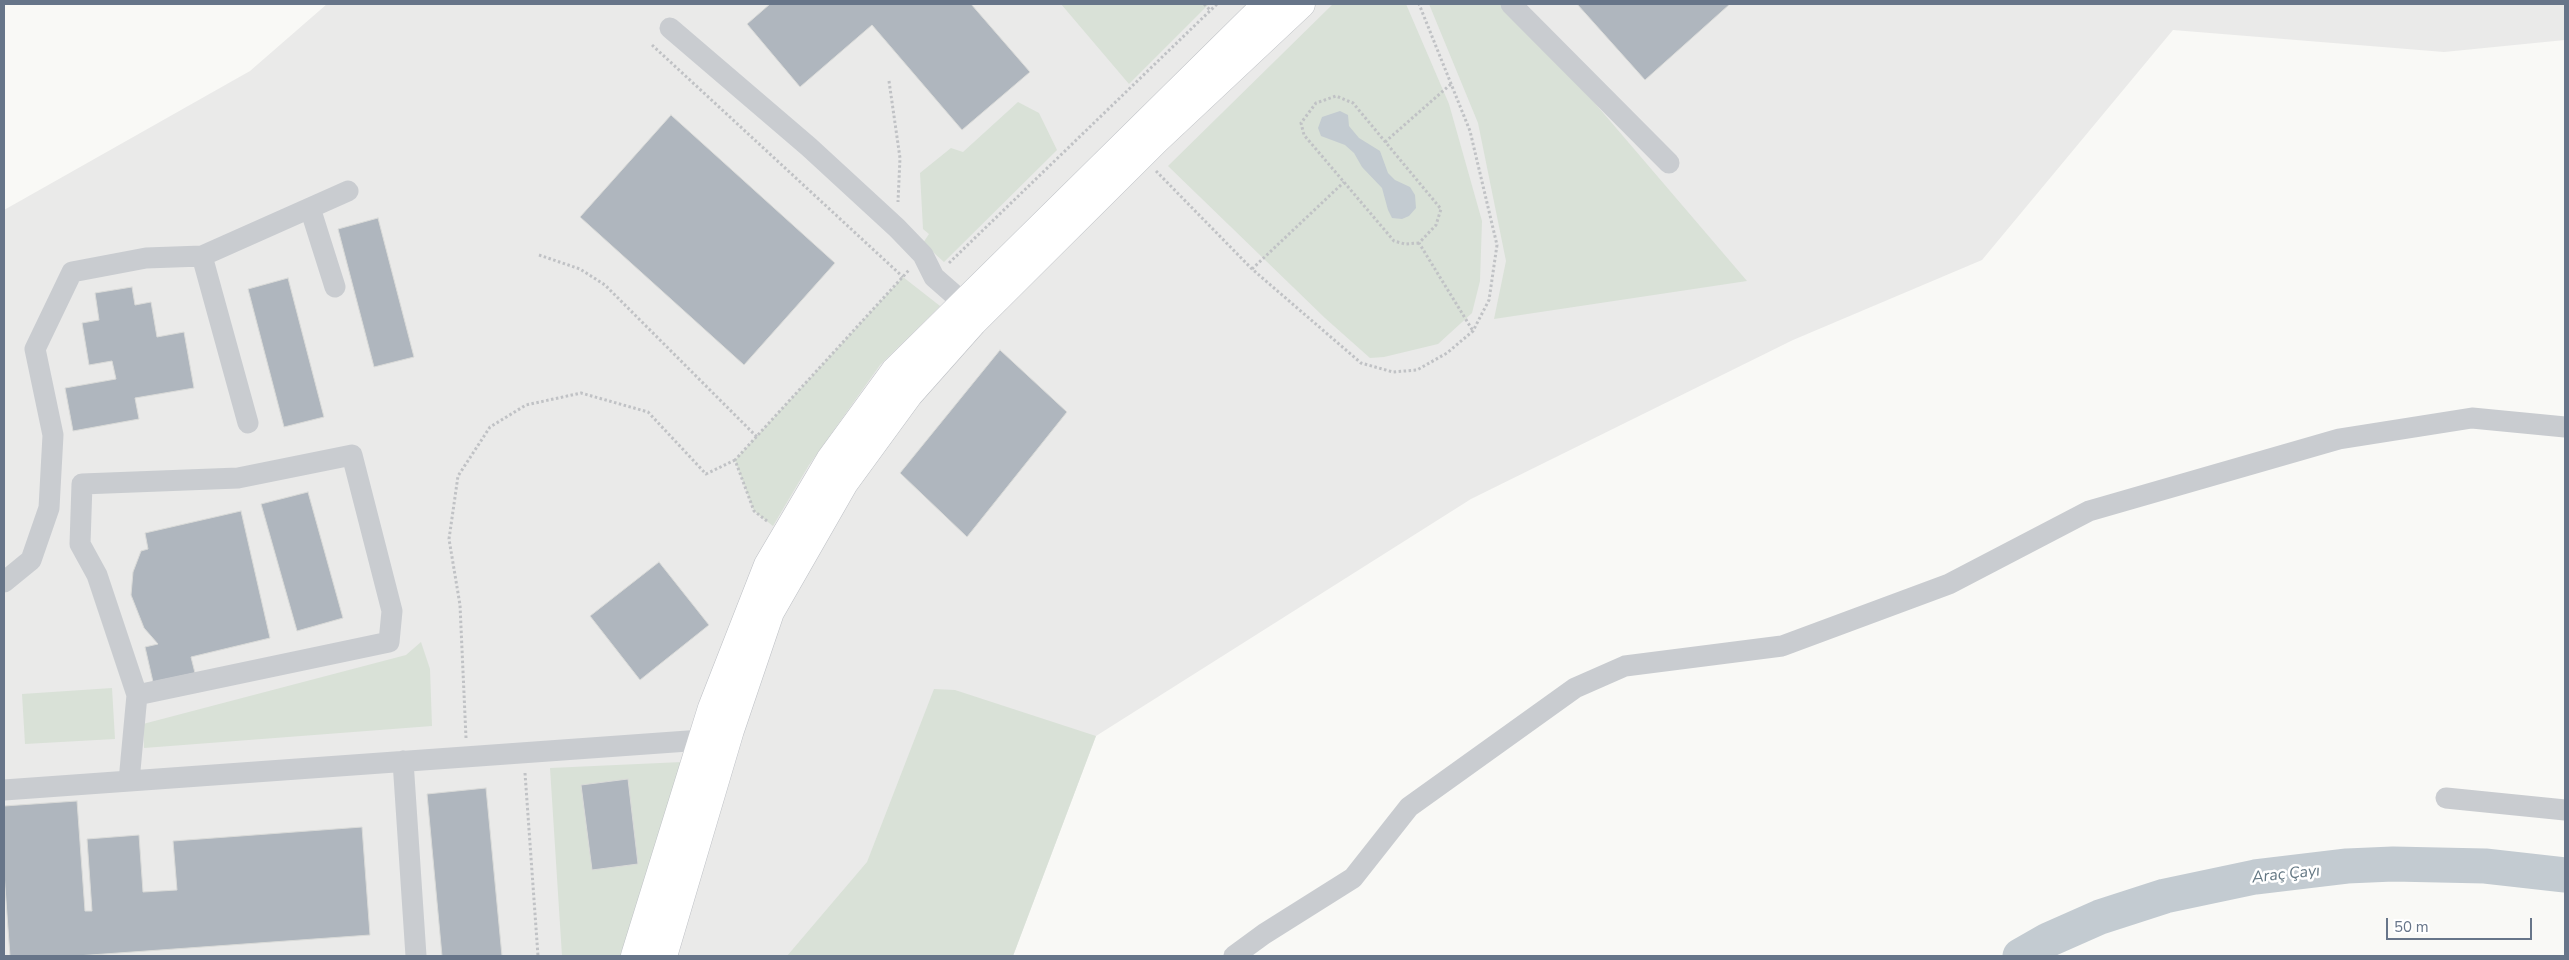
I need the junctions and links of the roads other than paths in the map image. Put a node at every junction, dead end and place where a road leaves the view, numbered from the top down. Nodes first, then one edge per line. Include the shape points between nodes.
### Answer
1 (1268, 4) edge
2 (1301, 4) edge
3 (1511, 4) edge
4 (670, 28) dead end
5 (1669, 163) dead end
6 (348, 191) dead end
7 (310, 208) junction
8 (202, 256) junction
9 (335, 287) dead end
10 (971, 310) junction
11 (248, 423) dead end
12 (2565, 427) edge
13 (4, 582) edge
14 (136, 695) junction
15 (702, 740) junction
16 (402, 761) junction
17 (129, 781) junction
18 (4, 790) edge
19 (2446, 798) dead end
20 (2565, 810) edge
21 (416, 956) edge
22 (635, 956) edge
23 (663, 956) edge
24 (1234, 956) edge

1 - 10 main road
2 - 10 main road
3 - 5 street
4 - 10 street via 809,147 897,228 923,255 934,277
6 - 7 street
7 - 8 street
7 - 9 street
8 - 11 street
8 - 13 street via 146,258 72,272 35,349 53,435 49,508 31,560
10 - 15 main road via 895,371 830,460 768,565
10 - 23 main road via 844,483 770,612 730,730
12 - 24 street via 2472,418 2339,438 2089,511 1949,584 1782,646 1625,666 1575,688 1409,806 1353,878
14 - 14 street via 97,575 80,544 82,484 238,478 352,456 392,611 389,642
14 - 17 street
15 - 16 street
15 - 22 main road
16 - 17 street
16 - 21 street
17 - 18 street
19 - 20 street

